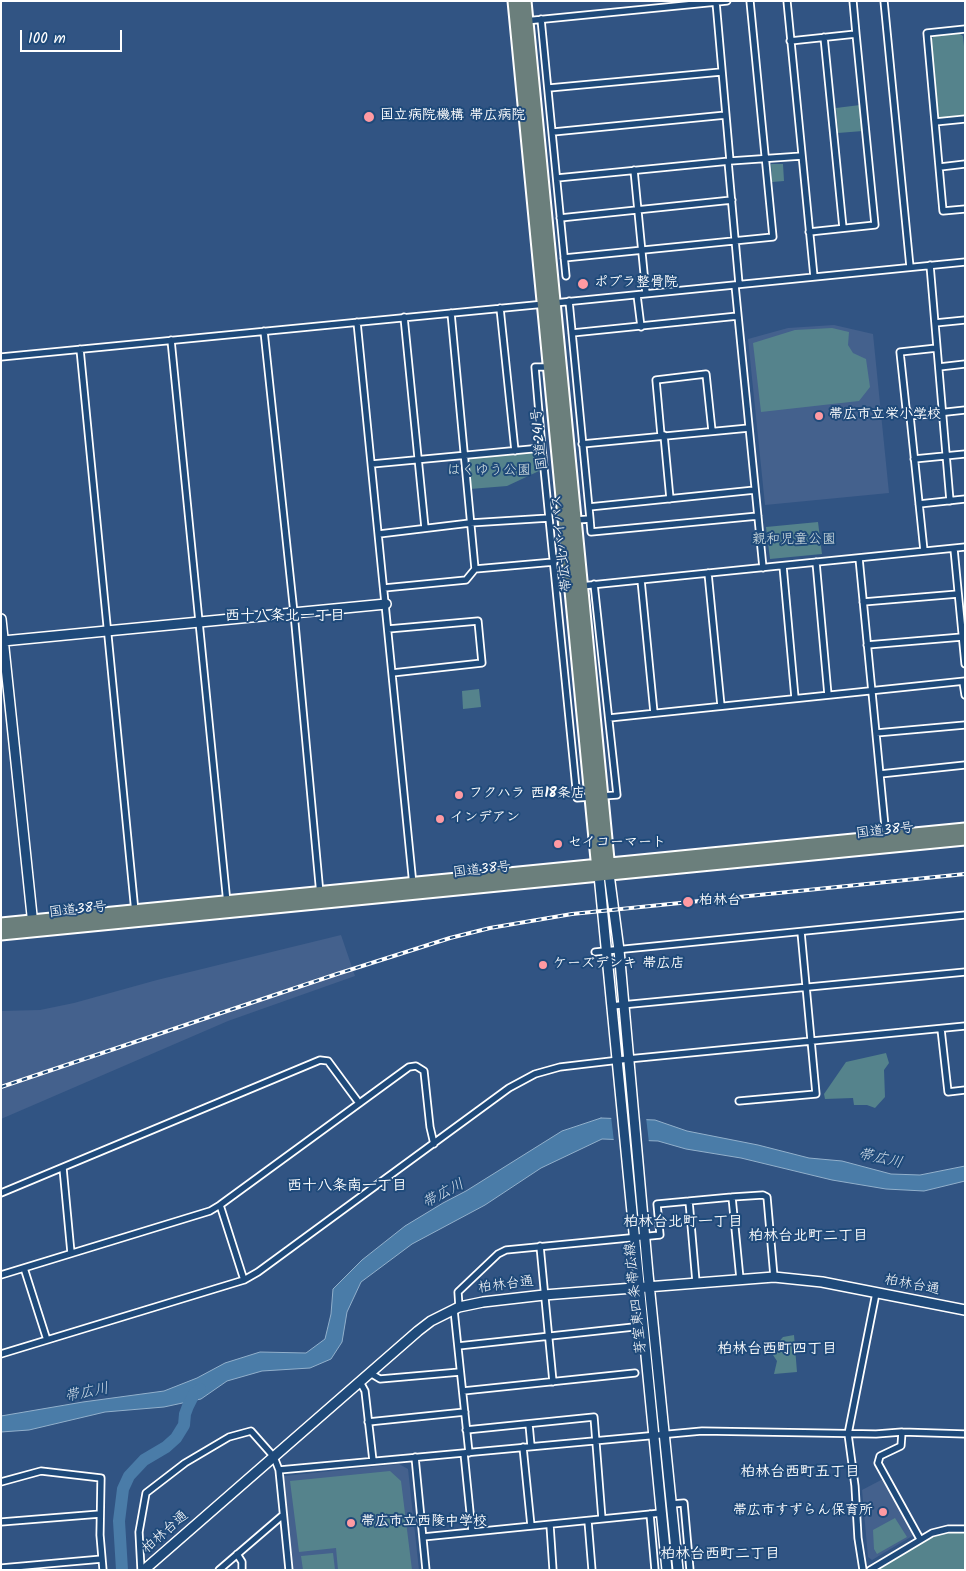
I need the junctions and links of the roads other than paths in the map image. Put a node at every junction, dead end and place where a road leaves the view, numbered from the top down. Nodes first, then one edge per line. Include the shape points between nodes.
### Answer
1 (514, 1) edge
2 (525, 1) edge
3 (727, 1) edge
4 (750, 1) edge
5 (787, 1) edge
6 (852, 1) edge
7 (884, 1) edge
8 (716, 2) edge
9 (542, 19) junction
10 (521, 21) junction
11 (965, 29) edge
12 (856, 34) junction
13 (824, 37) junction
14 (790, 41) junction
15 (721, 72) junction
16 (549, 88) junction
17 (726, 115) junction
18 (965, 119) edge
19 (935, 122) junction
20 (553, 132) junction
21 (802, 156) junction
22 (765, 158) junction
23 (729, 161) junction
24 (965, 164) edge
25 (940, 167) junction
26 (634, 170) junction
27 (556, 178) junction
28 (732, 200) junction
29 (638, 209) junction
30 (965, 209) edge
31 (560, 218) junction
32 (843, 228) junction
33 (809, 232) junction
34 (563, 241) junction
35 (735, 241) junction
36 (548, 243) junction
37 (642, 250) junction
38 (564, 258) junction
39 (965, 262) edge
40 (930, 265) junction
41 (910, 267) junction
42 (566, 276) dead end
43 (814, 277) junction
44 (737, 284) junction
45 (646, 294) junction
46 (637, 295) junction
47 (569, 301) junction
48 (549, 303) junction
49 (500, 308) junction
50 (451, 313) junction
51 (738, 316) junction
52 (404, 317) junction
53 (965, 320) edge
54 (357, 322) junction
55 (935, 323) junction
56 (641, 327) junction
57 (264, 331) junction
58 (572, 333) junction
59 (172, 340) junction
60 (937, 348) junction
61 (80, 349) junction
62 (1, 357) edge
63 (965, 364) edge
64 (549, 367) junction
65 (939, 367) junction
66 (965, 410) edge
67 (942, 412) junction
68 (910, 416) junction
69 (749, 428) junction
70 (712, 431) junction
71 (663, 435) junction
72 (582, 444) junction
73 (542, 448) junction
74 (515, 451) junction
75 (965, 454) edge
76 (464, 455) junction
77 (945, 456) junction
78 (417, 459) junction
79 (914, 459) junction
80 (372, 464) junction
81 (756, 490) junction
82 (670, 498) junction
83 (965, 499) edge
84 (950, 501) junction
85 (919, 504) junction
86 (588, 507) junction
87 (758, 516) junction
88 (549, 518) junction
89 (590, 519) junction
90 (576, 520) junction
91 (470, 523) junction
92 (424, 528) junction
93 (379, 534) junction
94 (965, 548) edge
95 (954, 549) junction
96 (924, 551) junction
97 (859, 558) junction
98 (554, 562) junction
99 (816, 562) junction
100 (782, 566) junction
101 (763, 568) junction
102 (476, 569) junction
103 (708, 573) junction
104 (641, 580) junction
105 (594, 584) junction
106 (577, 586) junction
107 (384, 588) junction
108 (557, 588) junction
109 (958, 594) junction
110 (863, 602) junction
111 (386, 604) junction
112 (962, 612) edge
113 (294, 613) junction
114 (200, 621) junction
115 (2, 625) edge
116 (388, 629) junction
117 (107, 630) junction
118 (962, 637) junction
119 (867, 645) junction
120 (3, 646) edge
121 (965, 664) edge
122 (392, 673) junction
123 (964, 682) edge
124 (871, 691) junction
125 (828, 695) junction
126 (965, 695) edge
127 (796, 698) junction
128 (721, 706) junction
129 (654, 714) junction
130 (610, 718) junction
131 (965, 725) edge
132 (876, 733) junction
133 (965, 765) edge
134 (880, 774) junction
135 (597, 797) junction
136 (965, 829) edge
137 (965, 839) edge
138 (887, 842) junction
139 (604, 869) junction
140 (413, 888) junction
141 (320, 897) junction
142 (227, 906) junction
143 (135, 915) junction
144 (965, 916) edge
145 (1, 924) edge
146 (33, 926) junction
147 (801, 932) junction
148 (1, 934) edge
149 (619, 950) junction
150 (606, 951) junction
151 (595, 952) dead end
152 (965, 972) edge
153 (805, 987) junction
154 (623, 1005) junction
155 (611, 1006) junction
156 (965, 1026) edge
157 (941, 1029) junction
158 (810, 1042) junction
159 (628, 1059) junction
160 (617, 1060) junction
161 (965, 1090) edge
162 (739, 1101) dead end
163 (359, 1103) junction
164 (434, 1144) junction
165 (63, 1168) junction
166 (1, 1193) edge
167 (732, 1197) junction
168 (689, 1201) junction
169 (220, 1205) junction
170 (644, 1236) junction
171 (634, 1237) junction
172 (540, 1246) junction
173 (71, 1253) junction
174 (24, 1268) junction
175 (1, 1275) edge
176 (774, 1277) junction
177 (740, 1279) junction
178 (244, 1280) junction
179 (696, 1282) junction
180 (649, 1287) junction
181 (639, 1288) junction
182 (876, 1293) junction
183 (544, 1296) junction
184 (456, 1308) junction
185 (965, 1310) edge
186 (643, 1326) junction
187 (548, 1336) junction
188 (47, 1340) junction
189 (458, 1346) junction
190 (1, 1354) edge
191 (460, 1372) junction
192 (635, 1372) dead end
193 (370, 1373) junction
194 (360, 1382) junction
195 (553, 1382) junction
196 (463, 1391) junction
197 (465, 1412) junction
198 (368, 1422) junction
199 (529, 1424) junction
200 (466, 1430) junction
201 (902, 1432) junction
202 (664, 1433) junction
203 (848, 1434) junction
204 (965, 1434) edge
205 (654, 1435) junction
206 (596, 1440) junction
207 (531, 1446) junction
208 (523, 1447) junction
209 (466, 1453) junction
210 (274, 1457) junction
211 (415, 1457) junction
212 (373, 1461) junction
213 (279, 1470) junction
214 (1, 1482) edge
215 (672, 1504) junction
216 (661, 1513) junction
217 (100, 1514) junction
218 (650, 1514) junction
219 (283, 1515) junction
220 (602, 1520) junction
221 (588, 1521) junction
222 (1, 1522) edge
223 (550, 1525) junction
224 (530, 1526) junction
225 (965, 1529) edge
226 (472, 1532) junction
227 (423, 1537) junction
228 (920, 1539) junction
229 (237, 1554) junction
230 (102, 1559) junction
231 (1, 1568) edge
232 (103, 1570) edge
233 (142, 1570) edge
234 (220, 1570) edge
235 (242, 1570) edge
236 (289, 1570) edge
237 (426, 1570) edge
238 (554, 1570) edge
239 (592, 1570) edge
240 (656, 1570) edge
241 (666, 1570) edge
242 (678, 1570) edge
243 (690, 1570) edge
244 (862, 1570) edge
245 (870, 1570) edge

1 - 10 highway, 国道241号
2 - 10 highway, 帯広北バイパス
3 - 8 street
4 - 22 street
5 - 14 street
6 - 12 street
7 - 41 street
8 - 9 street
8 - 15 street
9 - 10 street
9 - 16 street
10 - 36 highway, 帯広北バイパス
10 - 48 highway, 国道241号
11 - 19 street via 926,33
12 - 13 street
12 - 32 street via 876,225
13 - 14 street
13 - 32 street
14 - 21 street
15 - 16 street
15 - 17 street
16 - 20 street
17 - 20 street
17 - 23 street
18 - 19 street
19 - 25 street
20 - 27 street
21 - 22 street
21 - 33 street
22 - 23 street
22 - 35 street via 773,237
23 - 26 street
23 - 28 street
24 - 25 street
25 - 30 street via 943,211
26 - 27 street
26 - 29 street
27 - 31 street
28 - 29 street
28 - 35 street
29 - 31 street
29 - 37 street
31 - 34 street
32 - 33 street
33 - 43 street
34 - 36 street
34 - 38 street
35 - 37 street
35 - 44 street
36 - 48 highway, 帯広北バイパス
37 - 38 street
37 - 45 street
38 - 42 street
39 - 40 street
40 - 41 street
40 - 55 street
41 - 43 street
43 - 44 street
44 - 45 street
44 - 51 street
45 - 46 street
46 - 47 street
46 - 56 street
47 - 48 street
47 - 58 street
48 - 49 street
48 - 64 highway, 国道241号
48 - 90 highway, 帯広北バイパス
49 - 50 street
49 - 74 street
50 - 52 street
50 - 76 street
51 - 56 street
51 - 69 street
52 - 54 street
52 - 78 street
53 - 55 street
54 - 57 street
54 - 80 street
55 - 60 street
56 - 58 street
57 - 59 street
57 - 113 street
58 - 72 street
59 - 61 street
59 - 114 street
60 - 65 street
60 - 68 street via 900,352 906,408
61 - 62 street
61 - 117 street
63 - 65 street
64 - 73 street via 535,368
64 - 106 highway, 国道241号
65 - 67 street
66 - 67 street
67 - 68 street
67 - 77 street
68 - 79 street
69 - 70 street
69 - 81 street
70 - 71 street
70 - 71 street via 706,374 656,380
71 - 72 street
71 - 82 street
72 - 86 street
73 - 74 street
73 - 88 street
74 - 76 street
75 - 77 street
76 - 78 street
76 - 91 street
77 - 79 street
77 - 84 street
78 - 80 street
78 - 92 street
79 - 85 street
80 - 93 street
81 - 82 street
81 - 87 street
82 - 86 street
83 - 84 street
84 - 85 street
85 - 96 street
86 - 89 street
87 - 89 street via 591,532
87 - 101 street
88 - 91 street
88 - 98 street
89 - 90 street
90 - 106 highway, 帯広北バイパス
91 - 92 street
91 - 102 street
92 - 93 street
93 - 107 street
94 - 95 street
95 - 96 street
95 - 109 street
96 - 97 street
97 - 99 street
97 - 110 street
98 - 102 street
98 - 108 street
99 - 100 street
99 - 125 street
100 - 101 street
100 - 127 street
101 - 103 street
102 - 107 street via 466,580
103 - 104 street
103 - 128 street
104 - 105 street
104 - 129 street
105 - 106 street
105 - 130 street
106 - 108 street
106 - 135 highway, 国道241号
107 - 111 street
108 - 135 street via 577,798
109 - 110 street
109 - 112 street
110 - 119 street
111 - 113 street
111 - 116 street
112 - 118 street
113 - 114 street
113 - 141 street
114 - 117 street
114 - 142 street
115 - 120 street
116 - 122 street
116 - 122 street via 478,621 482,663
117 - 120 street
117 - 143 street
118 - 119 street
118 - 121 street
119 - 124 street
120 - 146 street
122 - 140 street
123 - 124 street
123 - 126 street
124 - 125 street
124 - 132 street
125 - 127 street
127 - 128 street
128 - 129 street
129 - 130 street
130 - 135 street via 617,795
131 - 132 street
132 - 134 street
133 - 134 street
134 - 138 street
135 - 139 highway, 国道241号
136 - 138 highway, 国道38号
137 - 138 highway, 国道38号
138 - 139 highway, 国道38号
139 - 140 highway, 国道38号
139 - 149 street, 芽室東四条帯広線
139 - 150 street, 芽室東四条帯広線
140 - 141 highway, 国道38号
141 - 142 highway, 国道38号
142 - 143 highway, 国道38号
143 - 146 highway, 国道38号
144 - 147 street
145 - 146 highway, 国道38号
146 - 148 highway, 国道38号
147 - 149 street
147 - 153 street
149 - 150 street
149 - 154 street, 芽室東四条帯広線
150 - 151 street
150 - 155 street, 芽室東四条帯広線
152 - 153 street
153 - 154 street
153 - 158 street
154 - 155 street
154 - 159 street, 芽室東四条帯広線
155 - 160 street, 芽室東四条帯広線
156 - 157 street
157 - 158 street
157 - 161 street via 948,1092
158 - 159 street
158 - 162 street via 816,1094
159 - 160 street
159 - 170 street, 芽室東四条帯広線
160 - 164 street via 536,1074 509,1088
160 - 171 street, 芽室東四条帯広線
163 - 164 street via 409,1067 421,1067
163 - 165 street via 328,1061 320,1060
163 - 169 street
164 - 178 street
165 - 166 street
165 - 173 street
167 - 168 street
167 - 176 street via 767,1197
167 - 177 street
168 - 170 street via 657,1204 660,1234
168 - 179 street
169 - 173 street via 210,1211
169 - 178 street
170 - 171 street
170 - 180 street, 芽室東四条帯広線
171 - 172 street
171 - 181 street, 芽室東四条帯広線
172 - 183 street
172 - 184 street via 498,1254 458,1292
173 - 174 street
174 - 175 street
174 - 188 street
176 - 177 street, 柏林台通
176 - 182 street, 柏林台通
177 - 179 street, 柏林台通
178 - 188 street
179 - 180 street, 柏林台通
180 - 181 street, 柏林台通
180 - 202 street, 芽室東四条帯広線
181 - 183 street, 柏林台通
181 - 186 street, 芽室東四条帯広線
182 - 185 street, 柏林台通
182 - 203 street
183 - 184 street, 柏林台通
183 - 187 street
184 - 189 street
184 - 193 street, 柏林台通 via 431,1321
186 - 187 street
186 - 205 street, 芽室東四条帯広線
187 - 189 street
187 - 195 street
188 - 190 street
189 - 191 street
191 - 193 street via 380,1379
191 - 196 street
192 - 195 street
193 - 194 street, 柏林台通
194 - 198 street via 365,1391
194 - 210 street, 柏林台通
195 - 196 street
196 - 197 street
197 - 198 street
197 - 200 street
198 - 212 street
199 - 200 street
199 - 206 street via 594,1417
199 - 207 street
200 - 209 street
201 - 203 street
201 - 204 street
201 - 228 street via 901,1446 880,1456 878,1463
202 - 203 street
202 - 205 street
202 - 215 street, 芽室東四条帯広線
203 - 244 street
205 - 206 street
205 - 216 street, 芽室東四条帯広線
206 - 207 street
206 - 220 street
207 - 208 street
208 - 209 street
208 - 224 street
209 - 211 street
209 - 226 street
210 - 213 street
210 - 233 street, 柏林台通
210 - 233 street via 251,1431 229,1436 185,1463 146,1493 139,1532
211 - 212 street
211 - 227 street
212 - 213 street
213 - 219 street
214 - 217 street via 42,1471 101,1478
215 - 242 street, 芽室東四条帯広線
215 - 243 street via 684,1503
216 - 218 street
216 - 241 street, 芽室東四条帯広線
217 - 222 street
217 - 230 street
218 - 220 street
218 - 240 street
219 - 229 street
219 - 236 street
220 - 221 street
221 - 223 street
221 - 239 street
223 - 224 street
223 - 238 street
224 - 226 street
225 - 228 street via 932,1533
226 - 227 street
227 - 237 street
228 - 245 street
229 - 234 street
229 - 235 street
230 - 231 street
230 - 232 street

